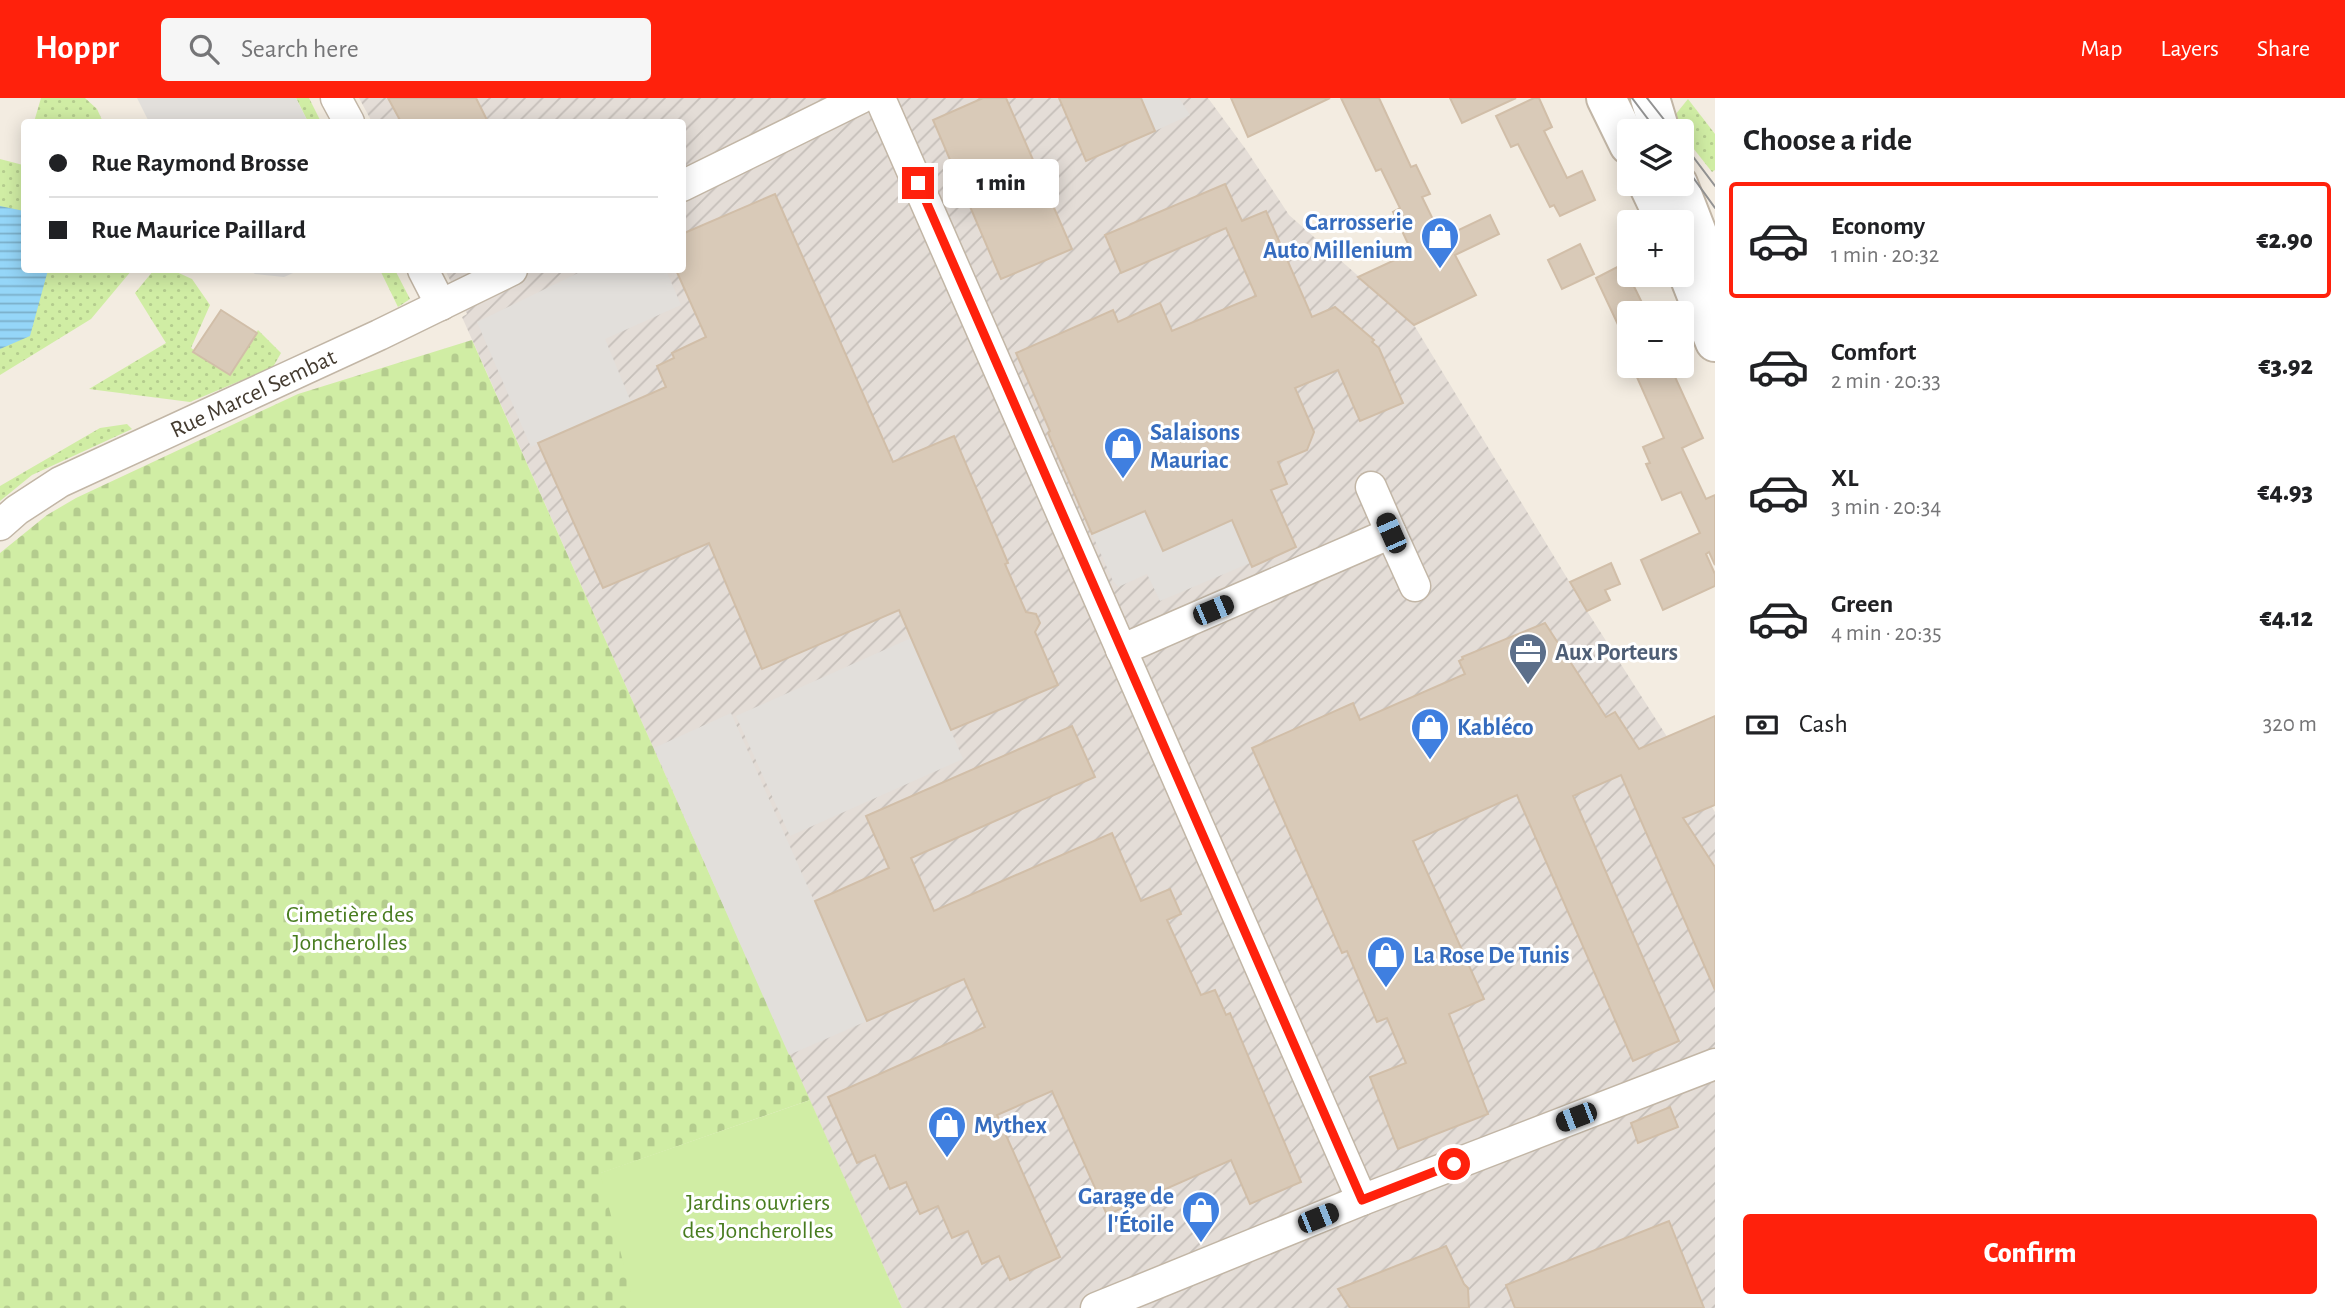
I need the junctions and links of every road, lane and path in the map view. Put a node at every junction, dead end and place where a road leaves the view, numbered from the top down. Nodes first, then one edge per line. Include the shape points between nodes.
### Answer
1 (337, 98) edge
2 (861, 98) edge
3 (880, 98) edge
4 (1658, 109) edge
5 (348, 119) edge
6 (1629, 119) edge
7 (686, 184) edge
8 (1683, 196) edge
9 (425, 273) edge
10 (506, 273) edge
11 (1715, 279) edge
12 (1693, 287) edge
13 (441, 305) junction
14 (1715, 342) edge
15 (1371, 487) dead end
16 (0, 524) edge
17 (1391, 533) junction
18 (1415, 586) dead end
19 (1121, 650) junction
20 (1715, 1064) edge
21 (1362, 1200) junction
22 (1096, 1308) edge

1 - 5 street
2 - 7 street
3 - 19 street
4 - 6 street
8 - 11 street
9 - 13 street
10 - 13 street, Rue Marcel Sembat
12 - 14 street
13 - 16 street, Rue Marcel Sembat via 60,482
15 - 17 street
17 - 18 street
17 - 19 street
19 - 21 street
20 - 21 street
21 - 22 street

